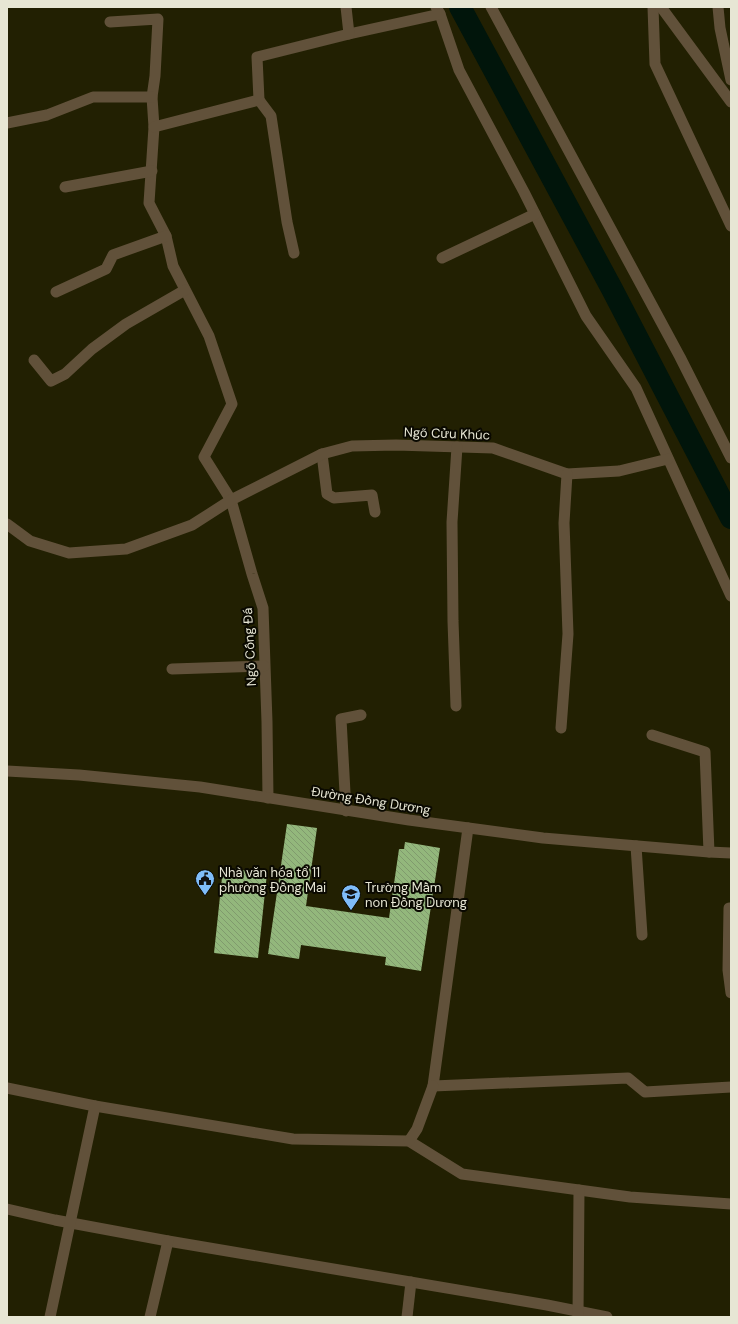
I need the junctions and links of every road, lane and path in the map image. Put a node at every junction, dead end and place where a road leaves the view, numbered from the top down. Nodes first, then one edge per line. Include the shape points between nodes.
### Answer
1 (346, 7) edge
2 (491, 7) edge
3 (653, 7) edge
4 (661, 7) edge
5 (718, 7) edge
6 (438, 10) edge
7 (110, 22) dead end
8 (349, 34) junction
9 (731, 80) edge
10 (152, 97) junction
11 (259, 100) junction
12 (731, 102) edge
13 (7, 123) edge
14 (154, 127) junction
15 (152, 171) junction
16 (65, 186) dead end
17 (535, 214) junction
18 (731, 226) edge
19 (166, 236) junction
20 (294, 253) dead end
21 (442, 258) dead end
22 (185, 290) junction
23 (56, 292) dead end
24 (34, 360) dead end
25 (457, 448) junction
26 (322, 454) junction
27 (731, 458) edge
28 (668, 459) junction
29 (568, 474) junction
30 (231, 500) junction
31 (375, 512) dead end
32 (7, 524) edge
33 (731, 596) edge
34 (264, 666) junction
35 (172, 669) dead end
36 (456, 706) dead end
37 (361, 716) dead end
38 (561, 728) dead end
39 (652, 735) dead end
40 (7, 771) edge
41 (268, 798) junction
42 (346, 811) junction
43 (468, 828) junction
44 (636, 846) junction
45 (709, 852) junction
46 (731, 853) edge
47 (731, 908) edge
48 (642, 935) dead end
49 (731, 993) edge
50 (433, 1086) junction
51 (731, 1087) edge
52 (7, 1088) edge
53 (95, 1106) junction
54 (409, 1141) junction
55 (579, 1190) junction
56 (731, 1204) edge
57 (7, 1209) edge
58 (70, 1223) junction
59 (168, 1241) junction
60 (411, 1282) junction
61 (578, 1314) edge
62 (50, 1317) edge
63 (150, 1317) edge
64 (407, 1317) edge
65 (607, 1317) edge

1 - 8 street
2 - 27 street via 680,357
3 - 18 street via 655,64
4 - 12 street
5 - 9 street
6 - 8 street
6 - 17 street via 459,70
7 - 10 street via 158,19
8 - 11 street via 257,57
10 - 13 street via 94,97 47,115
10 - 14 street
11 - 14 street
11 - 20 street via 271,116
14 - 15 street
15 - 16 street
15 - 19 street via 149,203
17 - 21 street
17 - 28 street via 586,316 636,388
19 - 22 street via 174,266
19 - 23 street via 113,255 106,269
22 - 24 street via 126,324 92,349 65,374 50,381
22 - 30 street, Ngõ Cống Đá via 209,336 232,404 204,457
25 - 26 street, Ngõ Cửu Khúc via 352,446
25 - 29 street, Ngõ Cửu Khúc via 493,448
25 - 36 street via 452,522
26 - 30 street, Ngõ Cửu Khúc
26 - 31 street via 327,494 334,498 372,495
28 - 29 street, Ngõ Cửu Khúc via 619,471
28 - 33 street
29 - 38 street via 564,523 568,634
30 - 32 street, Ngõ Cửu Khúc via 192,525 126,549 69,553 30,541
30 - 34 street, Ngõ Cống Đá via 263,608
34 - 35 street
34 - 41 street, Ngõ Cống Đá
37 - 42 street via 341,720
39 - 45 street via 705,752
40 - 41 street, Đường Đồng Dương via 200,787
41 - 42 street, Đường Đồng Dương
42 - 43 street, Đường Đồng Dương
43 - 44 street, Đường Đồng Dương
43 - 50 street
44 - 45 street, Đường Đồng Dương
44 - 48 street
45 - 46 street, Đường Đồng Dương
47 - 49 street via 728,970
50 - 51 street via 628,1078 645,1092
50 - 54 street via 417,1129
52 - 53 street
53 - 54 street via 293,1139
53 - 58 street
54 - 55 street via 462,1174
55 - 56 street via 630,1197
55 - 61 street
57 - 58 street
58 - 59 street
58 - 62 street
59 - 60 street
59 - 63 street
60 - 61 street
60 - 64 street
61 - 65 street

